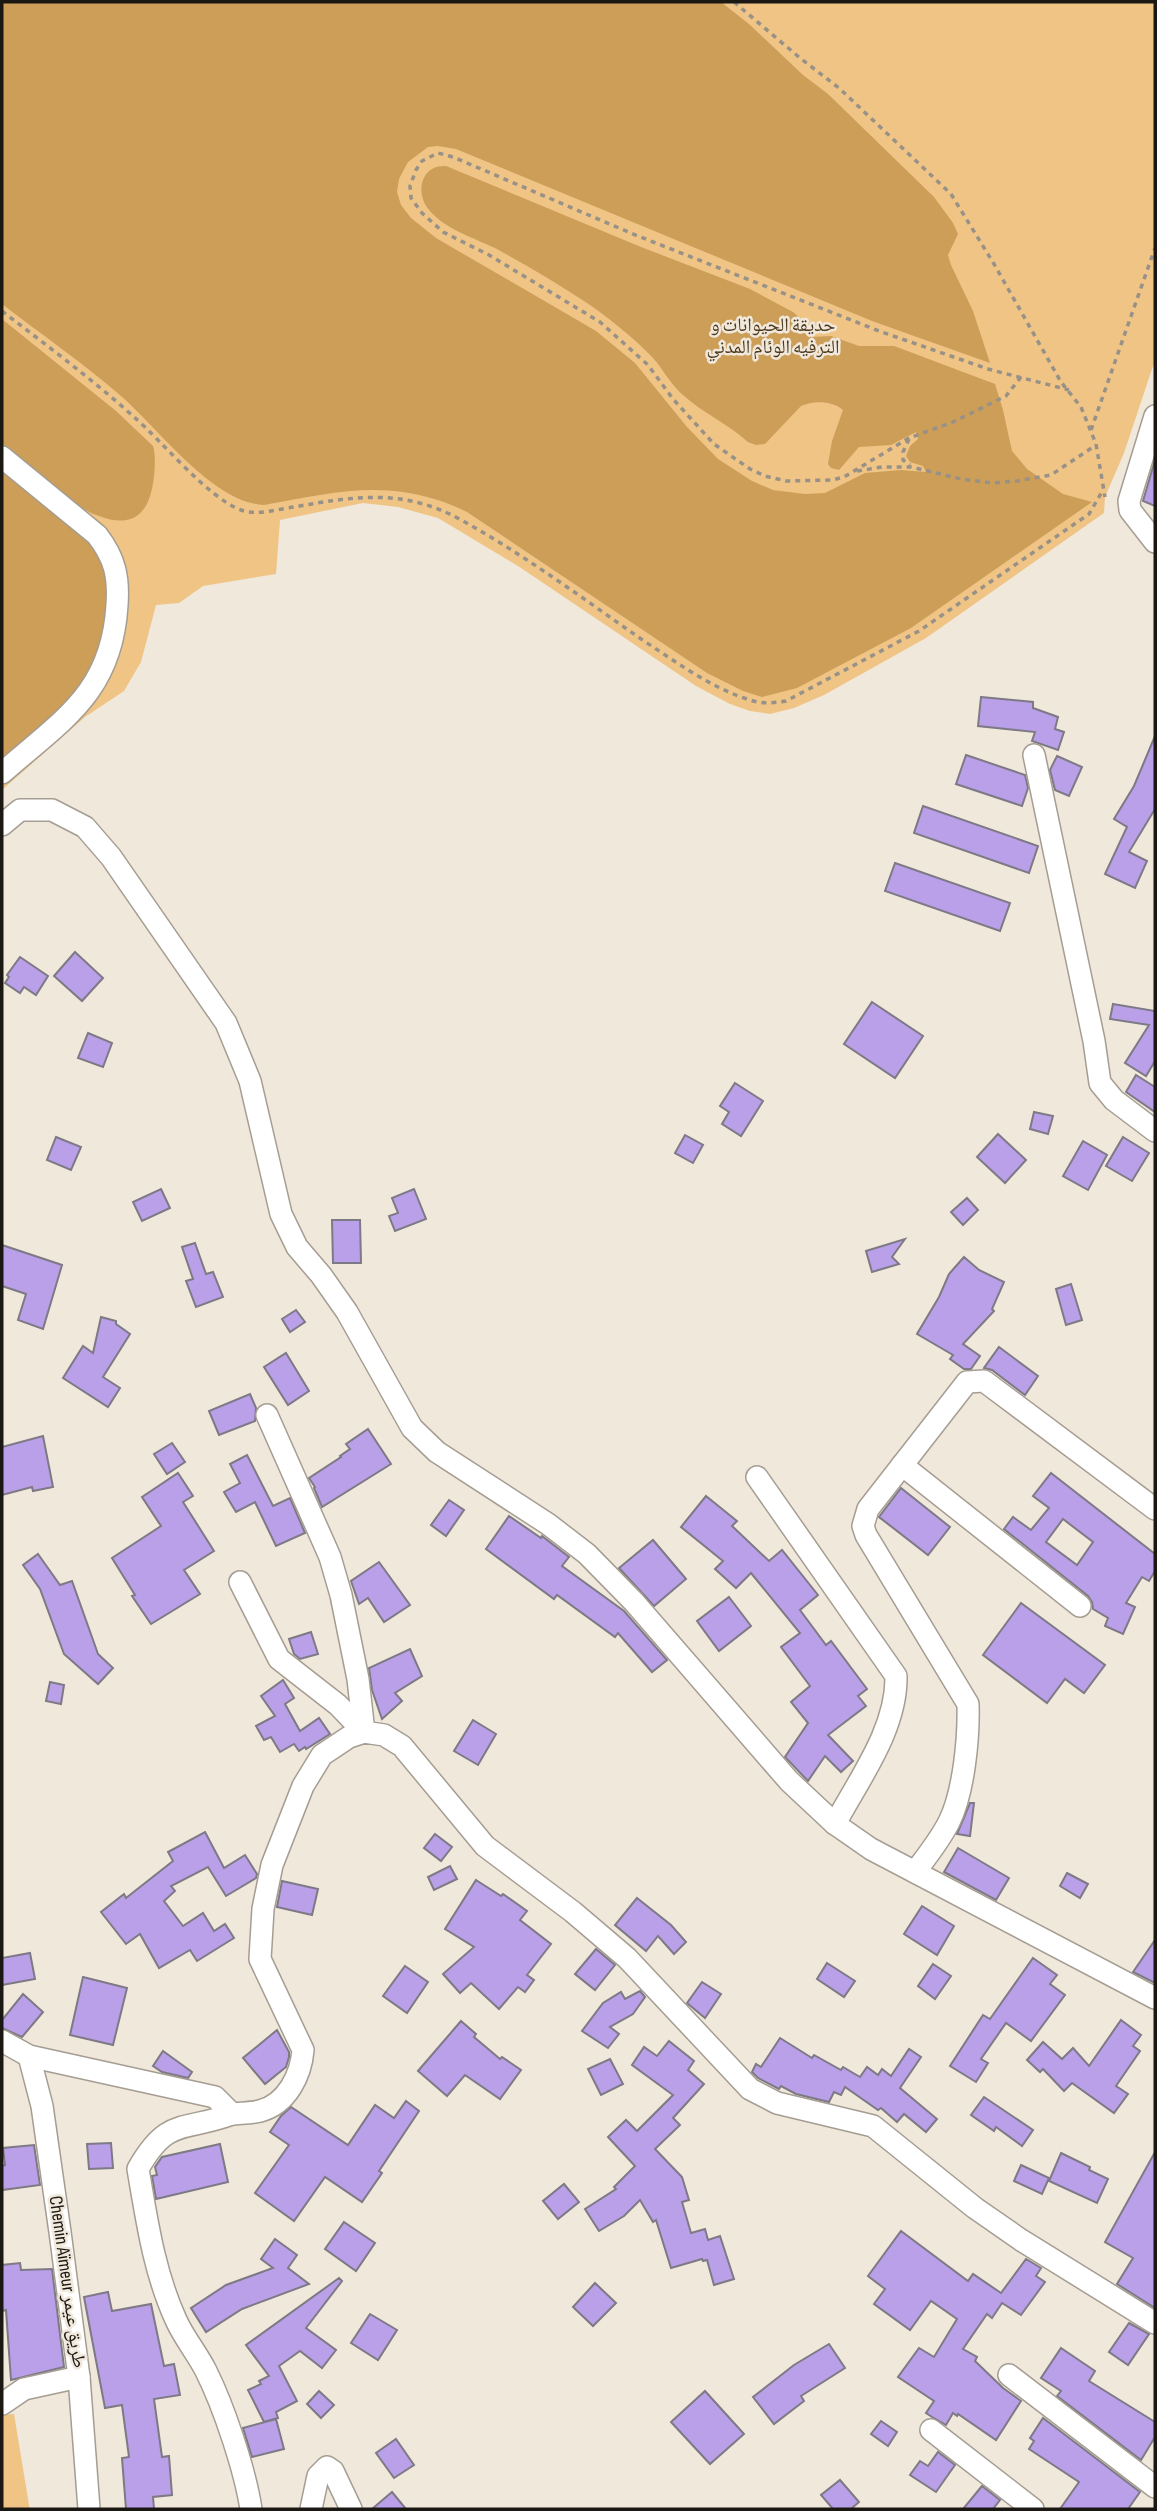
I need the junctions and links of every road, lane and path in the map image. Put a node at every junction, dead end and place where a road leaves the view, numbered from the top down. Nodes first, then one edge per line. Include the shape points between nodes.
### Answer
1 (734, 2) edge
2 (1155, 248) edge
3 (2, 311) edge
4 (1021, 377) junction
5 (1069, 390) junction
6 (1155, 416) edge
7 (1091, 430) junction
8 (909, 438) junction
9 (1096, 444) junction
10 (2, 457) edge
11 (1148, 464) edge
12 (911, 467) junction
13 (855, 471) junction
14 (1104, 490) junction
15 (1105, 497) dead end
16 (1155, 542) edge
17 (1034, 755) dead end
18 (2, 773) edge
19 (2, 825) edge
20 (1155, 1130) edge
21 (267, 1415) dead end
22 (902, 1465) junction
23 (757, 1477) dead end
24 (1155, 1509) edge
25 (240, 1582) dead end
26 (1080, 1606) dead end
27 (364, 1732) junction
28 (835, 1824) junction
29 (915, 1872) junction
30 (1155, 1998) edge
31 (2, 2042) edge
32 (29, 2056) junction
33 (232, 2114) junction
34 (1155, 2323) edge
35 (1009, 2375) dead end
36 (79, 2377) junction
37 (2, 2404) edge
38 (931, 2430) dead end
39 (1155, 2487) edge
40 (89, 2509) edge
41 (251, 2509) edge
42 (311, 2509) edge
43 (351, 2509) edge
44 (1033, 2509) edge

1 - 5 path via 839,88 951,194
2 - 7 path
3 - 14 path via 109,395 200,480 242,510 263,512 372,496 442,510 522,558 701,679 769,704 786,701 919,631 1088,514
4 - 5 path
4 - 8 path via 1006,396
4 - 13 path via 880,331 453,157 438,153 422,161 410,186 411,198 434,225 600,322 648,365 696,424 731,457 786,481 832,480
5 - 7 path
6 - 11 street
7 - 9 path
8 - 12 path via 903,452
8 - 13 path
9 - 12 path via 1051,475 1037,479 993,483
9 - 14 path
10 - 18 street via 97,535 115,563 118,588 109,657 92,688
11 - 16 street via 1129,501 1130,510
12 - 13 path
14 - 15 path
17 - 20 street via 1100,1083 1114,1100
19 - 28 street via 20,810 52,810 85,827 111,857 226,1023 250,1081 281,1214 297,1247 347,1312 412,1428 437,1452 587,1554 789,1781
21 - 27 street via 330,1557 358,1679
22 - 24 street via 967,1382 984,1381
22 - 26 street
22 - 29 street via 868,1509 863,1526 968,1703 969,1734 951,1819
23 - 28 street via 896,1676 897,1689 884,1733
25 - 27 street via 279,1659 338,1704
27 - 33 street via 322,1755 303,1786 272,1865 263,1909 260,1959 303,2050 302,2066 279,2102 261,2111
27 - 34 street via 384,1735 402,1746 485,1846 627,1958 750,2089 777,2103 873,2126 975,2208
28 - 29 street
29 - 30 street
31 - 32 street
32 - 33 street via 215,2097
32 - 36 street, Chemin Aïmeur طريق عيمر via 42,2106
33 - 41 street via 185,2125 162,2136 138,2169 156,2267 176,2322 206,2371 232,2438
35 - 39 street
36 - 37 street via 24,2389
36 - 40 street, Chemin Aïmeur طريق عيمر
38 - 44 street
42 - 43 street via 318,2476 327,2467

